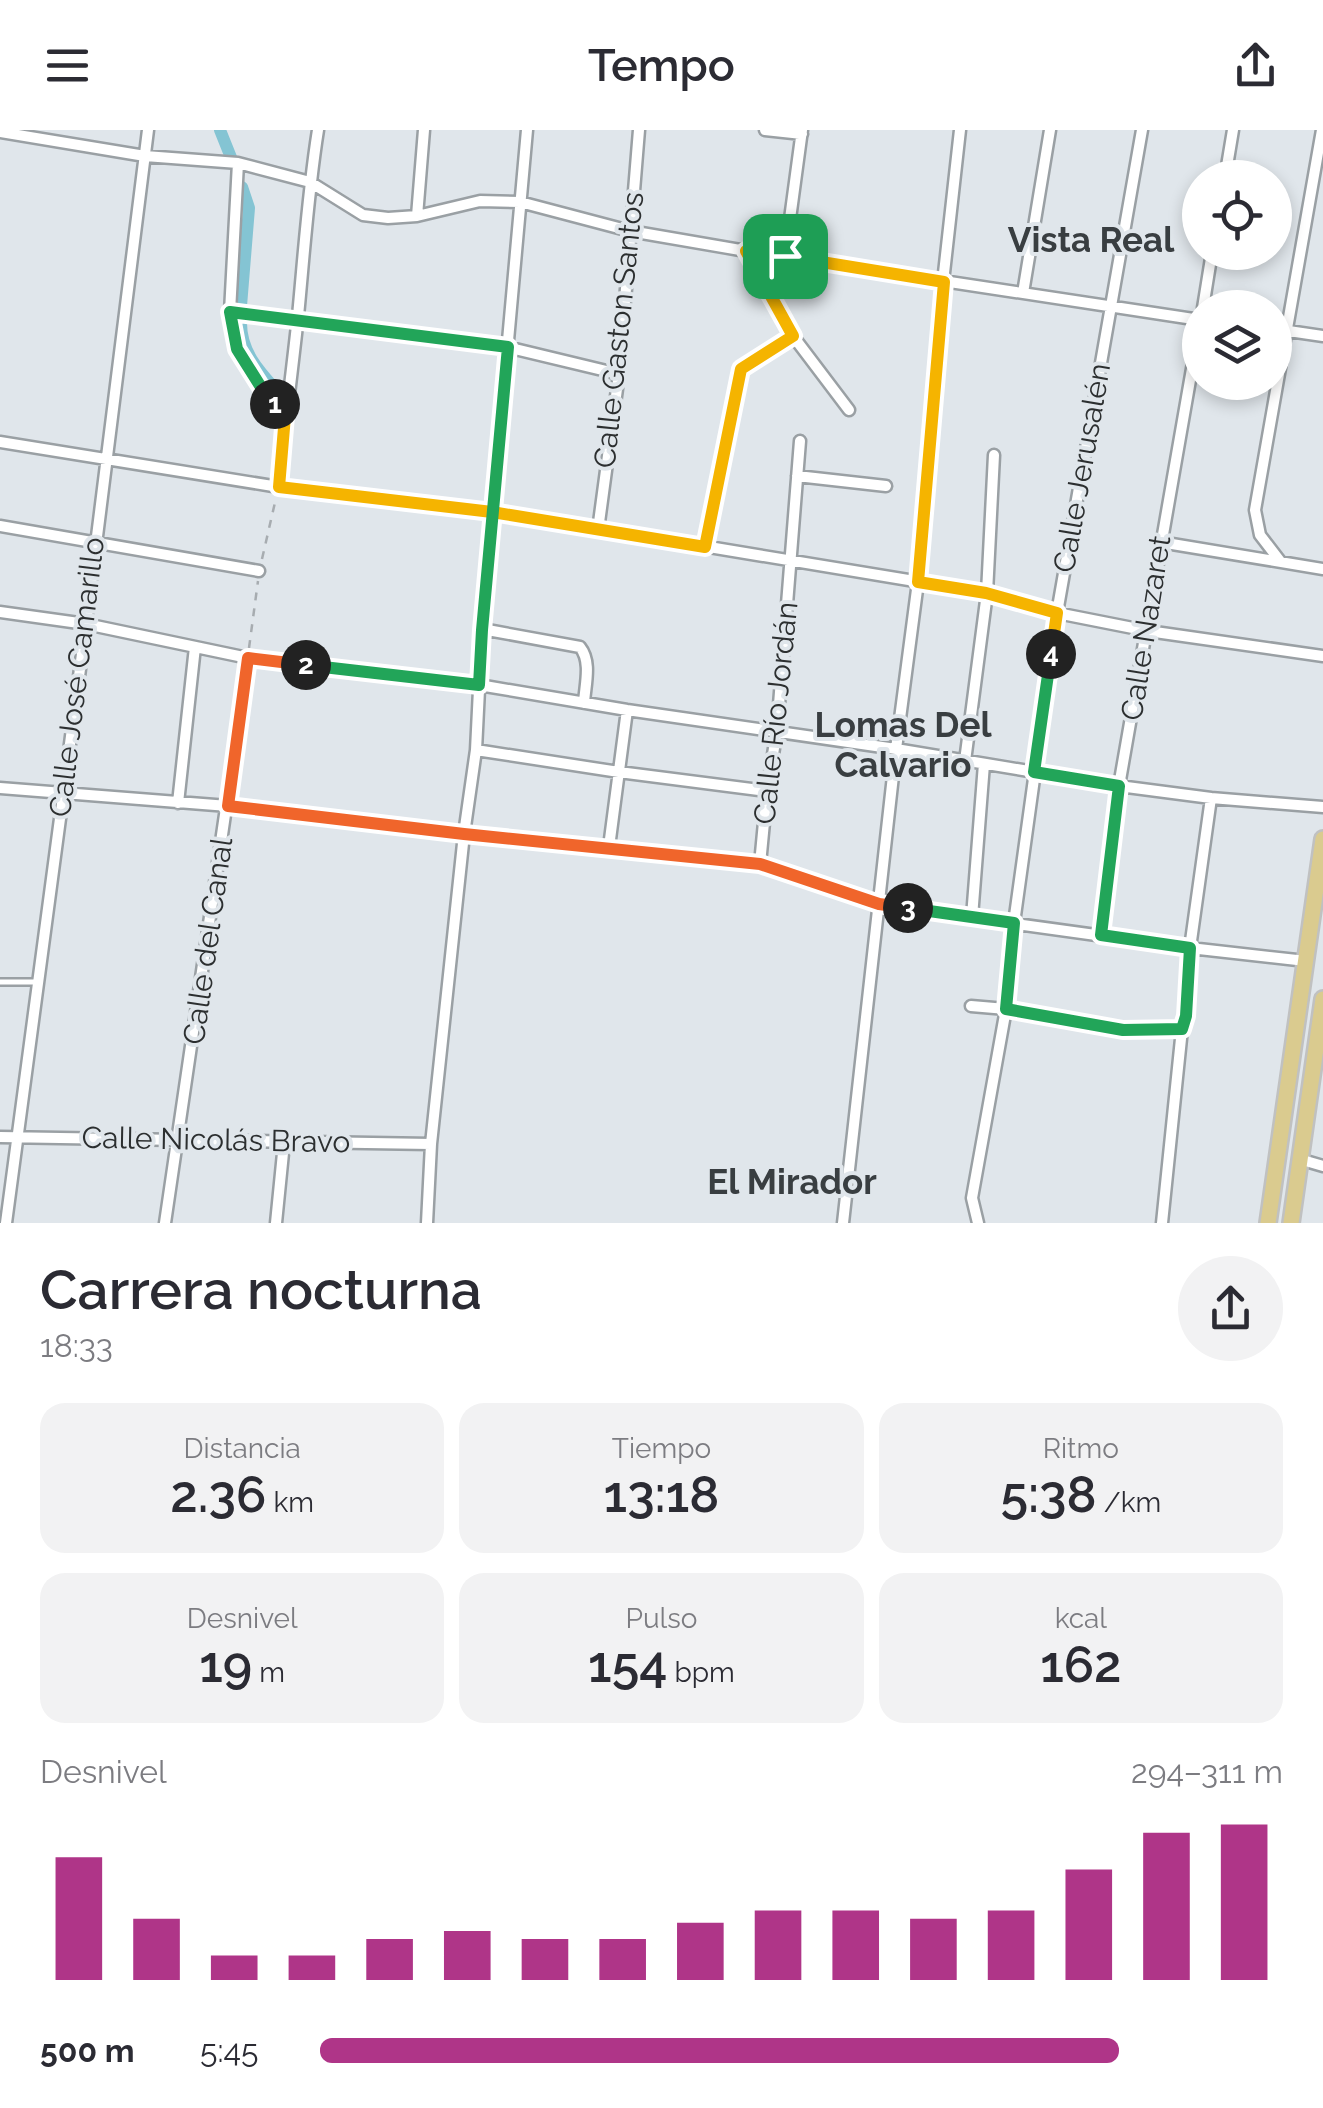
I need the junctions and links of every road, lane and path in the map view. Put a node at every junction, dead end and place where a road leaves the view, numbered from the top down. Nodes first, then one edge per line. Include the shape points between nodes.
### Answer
1 (148, 130) edge
2 (318, 130) edge
3 (424, 130) edge
4 (527, 130) edge
5 (638, 130) edge
6 (765, 130) edge
7 (960, 130) edge
8 (1050, 130) edge
9 (1142, 130) edge
10 (1233, 130) edge
11 (1322, 130) edge
12 (0, 132) edge
13 (802, 132) edge
14 (144, 156) junction
15 (1228, 160) edge
16 (238, 163) junction
17 (310, 182) junction
18 (520, 202) junction
19 (417, 216) junction
20 (630, 231) junction
21 (746, 251) junction
22 (785, 256) junction
23 (944, 282) junction
24 (1289, 290) edge
25 (1024, 293) junction
26 (1110, 305) junction
27 (230, 312) junction
28 (1182, 318) edge
29 (298, 320) junction
30 (1292, 332) edge
31 (793, 336) junction
32 (1323, 336) edge
33 (508, 347) junction
34 (619, 374) junction
35 (1186, 400) edge
36 (1271, 400) edge
37 (850, 410) dead end
38 (285, 416) junction
39 (800, 441) dead end
40 (0, 442) edge
41 (994, 455) dead end
42 (105, 460) junction
43 (797, 476) junction
44 (886, 486) dead end
45 (279, 487) junction
46 (492, 512) junction
47 (0, 526) edge
48 (598, 530) junction
49 (95, 542) junction
50 (1160, 542) junction
51 (705, 547) junction
52 (1280, 561) junction
53 (791, 562) junction
54 (1323, 568) edge
55 (259, 572) dead end
56 (918, 582) junction
57 (986, 593) junction
58 (0, 612) edge
59 (1057, 613) junction
60 (86, 624) junction
61 (482, 630) junction
62 (1148, 631) junction
63 (194, 647) junction
64 (1323, 656) edge
65 (248, 658) junction
66 (479, 685) junction
67 (584, 702) junction
68 (627, 710) junction
69 (777, 730) junction
70 (896, 749) junction
71 (476, 750) junction
72 (965, 761) junction
73 (984, 764) junction
74 (618, 772) junction
75 (1034, 772) junction
76 (1119, 786) junction
77 (0, 788) edge
78 (767, 791) junction
79 (62, 794) junction
80 (1211, 798) junction
81 (178, 802) junction
82 (228, 806) junction
83 (1323, 808) edge
84 (464, 834) junction
85 (1323, 839) edge
86 (609, 847) junction
87 (760, 864) junction
88 (879, 904) junction
89 (972, 917) junction
90 (1014, 923) junction
91 (1101, 935) junction
92 (1190, 948) junction
93 (1306, 961) junction
94 (0, 982) edge
95 (37, 982) junction
96 (1323, 999) edge
97 (971, 1006) dead end
98 (1006, 1009) junction
99 (1182, 1029) junction
100 (0, 1137) edge
101 (16, 1137) junction
102 (178, 1139) junction
103 (284, 1142) junction
104 (431, 1144) junction
105 (1299, 1159) junction
106 (1323, 1166) edge
107 (6, 1223) edge
108 (166, 1223) edge
109 (276, 1223) edge
110 (427, 1223) edge
111 (843, 1223) edge
112 (978, 1223) edge
113 (1162, 1223) edge
114 (1268, 1223) edge
115 (1290, 1223) edge

1 - 14 street, Calle José Camarillo
2 - 17 street
3 - 19 street
4 - 18 street
5 - 20 street, Calle Gaston Santos
6 - 13 street
7 - 23 street
8 - 25 street
9 - 26 street, Calle Jerusalén
10 - 15 street
11 - 24 street
12 - 14 street
13 - 22 street
14 - 16 street
14 - 42 street, Calle José Camarillo
16 - 17 street
16 - 27 street
17 - 19 street via 363,216
17 - 29 street
18 - 19 street via 480,201
18 - 20 street
18 - 33 street
20 - 21 street
20 - 34 street, Calle Gaston Santos
21 - 22 street
21 - 31 street
22 - 23 street
23 - 25 street
23 - 56 street
25 - 26 street
26 - 28 street
26 - 59 street, Calle Jerusalén
27 - 29 street
27 - 38 street via 237,349
29 - 33 street
29 - 38 street
30 - 32 street
31 - 37 street
31 - 51 street via 741,369
33 - 34 street
33 - 46 street
34 - 48 street, Calle Gaston Santos
35 - 50 street, Calle Nazaret
36 - 52 street via 1256,510 1260,535
38 - 45 street
39 - 43 street, Calle Río Jordán
40 - 42 street
41 - 57 street
42 - 45 street
42 - 49 street, Calle José Camarillo
43 - 44 street
43 - 53 street, Calle Río Jordán
45 - 46 street
46 - 48 street
46 - 61 street
47 - 49 street
48 - 51 street
49 - 55 street
49 - 60 street, Calle José Camarillo
50 - 52 street
50 - 62 street, Calle Nazaret
51 - 53 street
52 - 54 street
53 - 56 street
53 - 69 street, Calle Río Jordán
56 - 57 street
56 - 70 street
57 - 59 street
57 - 72 street
58 - 60 street
59 - 62 street
59 - 75 street, Calle Jerusalén
60 - 63 street
60 - 79 street, Calle José Camarillo
61 - 66 street
61 - 67 street via 580,647 587,660
62 - 64 street
62 - 76 street, Calle Nazaret
63 - 65 street
63 - 81 street
65 - 66 street
65 - 82 street, Calle del Canal
66 - 67 street
66 - 71 street
67 - 68 street
68 - 69 street
68 - 74 street
69 - 70 street
69 - 78 street, Calle Río Jordán
70 - 72 street
70 - 88 street
71 - 74 street
71 - 84 street
72 - 73 street
73 - 75 street
73 - 89 street
74 - 78 street
74 - 86 street
75 - 76 street
75 - 90 street, Calle Jerusalén
76 - 80 street
76 - 91 street, Calle Nazaret
77 - 79 street
78 - 87 street, Calle Río Jordán
79 - 81 street
79 - 95 street, Calle José Camarillo
80 - 83 street
80 - 92 street
81 - 82 street
82 - 84 street
82 - 102 street, Calle del Canal
84 - 86 street
84 - 104 street
85 - 93 main road
86 - 87 street
87 - 88 street
88 - 89 street
88 - 111 street
89 - 90 street
90 - 91 street
90 - 98 street, Calle Jerusalén
91 - 92 street
92 - 93 street
92 - 99 street
93 - 114 main road
94 - 95 lane
95 - 101 street, Calle José Camarillo
96 - 105 main road
97 - 98 street
98 - 99 street via 1123,1030
98 - 112 street, Calle Jerusalén via 972,1198
99 - 113 street
100 - 101 street, Calle Nicolás Bravo
101 - 102 street, Calle Nicolás Bravo
101 - 107 street, Calle José Camarillo
102 - 103 street, Calle Nicolás Bravo
102 - 108 street, Calle del Canal
103 - 104 street, Calle Nicolás Bravo
103 - 109 street
104 - 110 street
105 - 106 street
105 - 115 main road

